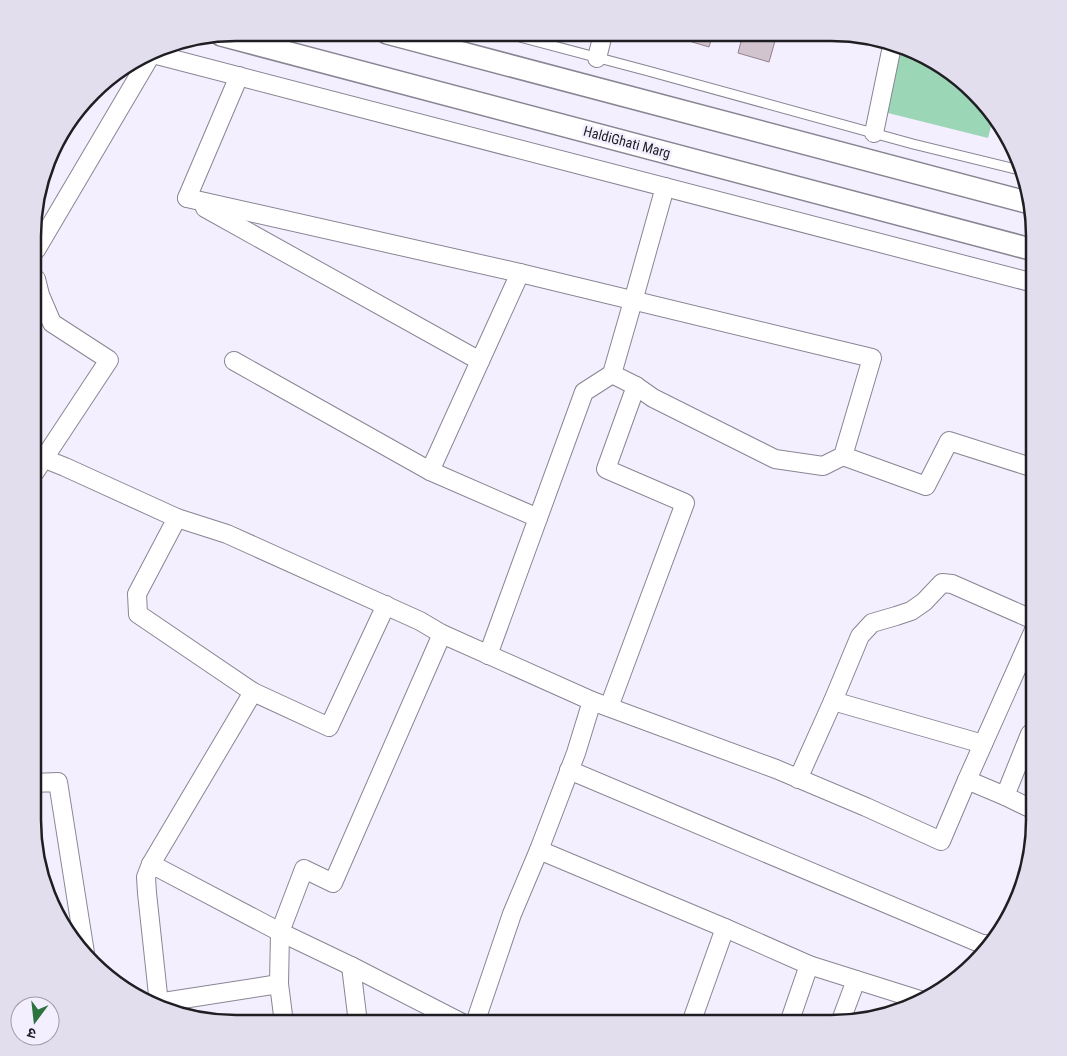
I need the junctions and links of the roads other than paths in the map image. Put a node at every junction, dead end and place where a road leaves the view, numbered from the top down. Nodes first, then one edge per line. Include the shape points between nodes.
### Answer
1 (243, 41) edge
2 (417, 41) edge
3 (534, 41) edge
4 (601, 41) edge
5 (891, 51) edge
6 (161, 56) edge
7 (597, 58) junction
8 (147, 63) edge
9 (239, 76) junction
10 (874, 133) junction
11 (1013, 168) edge
12 (665, 187) junction
13 (187, 198) junction
14 (1022, 201) edge
15 (41, 242) edge
16 (1026, 248) edge
17 (520, 273) junction
18 (1026, 281) edge
19 (41, 297) edge
20 (633, 300) junction
21 (234, 361) dead end
22 (480, 361) junction
23 (612, 374) junction
24 (636, 386) junction
25 (843, 456) junction
26 (41, 458) edge
27 (41, 463) edge
28 (1026, 465) edge
29 (430, 471) junction
30 (177, 518) junction
31 (538, 518) junction
32 (386, 605) junction
33 (1026, 616) edge
34 (442, 634) junction
35 (1026, 648) edge
36 (488, 655) junction
37 (253, 692) junction
38 (592, 701) junction
39 (833, 701) junction
40 (609, 707) junction
41 (983, 744) junction
42 (1026, 744) edge
43 (569, 770) junction
44 (798, 779) junction
45 (967, 780) junction
46 (41, 783) edge
47 (1005, 796) junction
48 (1026, 806) edge
49 (539, 850) junction
50 (151, 864) junction
51 (725, 928) junction
52 (280, 932) junction
53 (83, 941) edge
54 (981, 944) edge
55 (809, 965) junction
56 (351, 966) junction
57 (856, 980) junction
58 (279, 984) junction
59 (912, 997) edge
60 (158, 998) edge
61 (166, 1002) edge
62 (843, 1014) edge
63 (283, 1015) edge
64 (357, 1015) edge
65 (446, 1015) edge
66 (479, 1015) edge
67 (694, 1015) edge
68 (792, 1015) edge

1 - 16 street, HaldiGhati Marg
2 - 14 street
3 - 7 lane
4 - 7 street
5 - 10 street
6 - 9 street
7 - 10 lane
8 - 15 street
9 - 12 street
9 - 13 street
10 - 11 lane
12 - 18 street
12 - 20 street
13 - 17 street
13 - 22 street
17 - 20 street
17 - 22 street
19 - 26 street via 52,323 109,360
20 - 23 street
20 - 25 street via 872,358
21 - 29 street
22 - 29 street
23 - 24 street
23 - 31 street via 584,392
24 - 25 street via 652,398 775,460 823,466
24 - 40 street via 606,468 685,503
25 - 28 street via 926,486 949,441
27 - 30 street
29 - 31 street
30 - 32 street via 226,534
30 - 37 street via 137,594 138,614
31 - 36 street
32 - 34 street
32 - 37 street via 329,727
33 - 39 street via 952,584 942,583 910,611 872,623 860,636
34 - 36 street
34 - 52 street via 333,884 304,870
35 - 41 street
36 - 38 street
37 - 50 street
38 - 40 street
38 - 43 street
39 - 41 street
39 - 44 street
40 - 44 street
41 - 45 street
42 - 47 street
43 - 49 street
43 - 54 street
44 - 45 street via 941,841
45 - 47 street
46 - 53 street via 58,782
47 - 48 street
49 - 51 street
49 - 66 street via 512,914
50 - 52 street
50 - 60 street via 146,877
51 - 55 street
51 - 67 street
52 - 56 street
52 - 58 street
55 - 57 street
55 - 68 street
56 - 64 street
56 - 65 street
57 - 59 street
57 - 62 street
58 - 61 street
58 - 63 street

